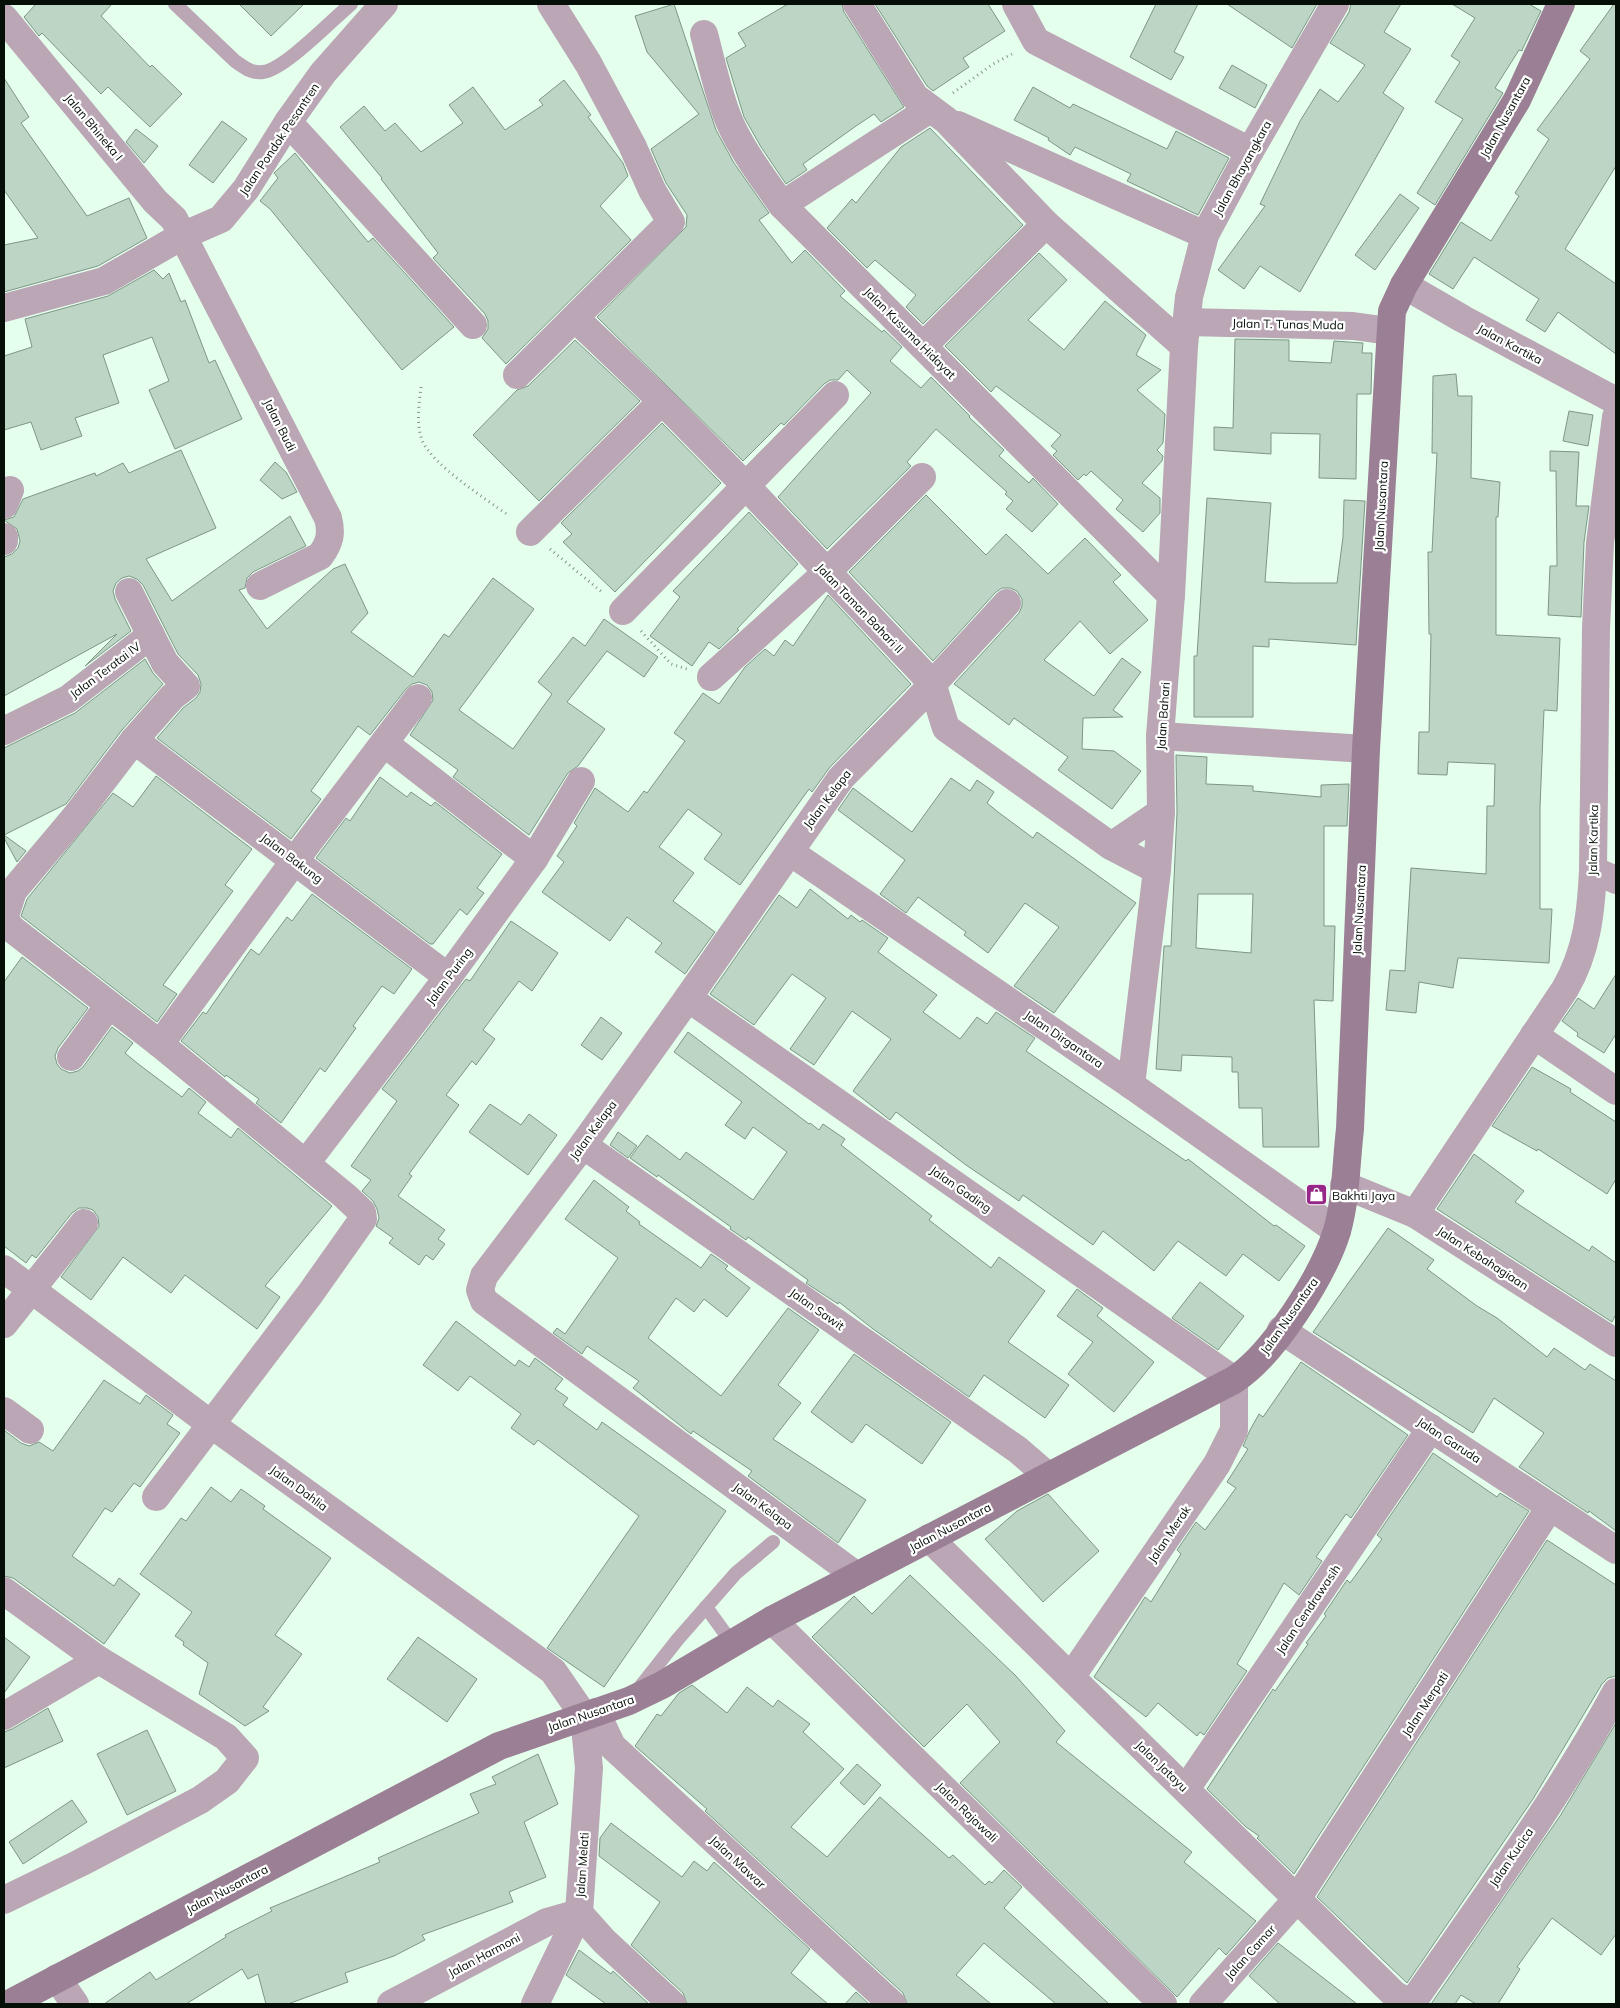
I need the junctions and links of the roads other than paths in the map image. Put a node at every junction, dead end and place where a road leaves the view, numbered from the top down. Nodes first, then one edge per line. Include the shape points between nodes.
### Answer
1 (175, 4) edge
2 (351, 4) edge
3 (384, 4) edge
4 (552, 4) edge
5 (857, 4) edge
6 (1016, 4) edge
7 (1335, 4) edge
8 (1561, 4) edge
9 (4, 18) edge
10 (704, 34) dead end
11 (938, 114) junction
12 (288, 122) junction
13 (1250, 151) junction
14 (782, 205) junction
15 (1046, 224) junction
16 (1206, 235) junction
17 (182, 236) junction
18 (1404, 285) junction
19 (4, 308) edge
20 (575, 318) junction
21 (473, 325) dead end
22 (1389, 331) junction
23 (1185, 334) junction
24 (923, 346) junction
25 (517, 375) dead end
26 (835, 395) dead end
27 (662, 401) junction
28 (1616, 401) edge
29 (1616, 417) edge
30 (922, 477) dead end
31 (746, 486) junction
32 (530, 532) dead end
33 (4, 537) edge
34 (4, 541) edge
35 (826, 573) junction
36 (260, 586) dead end
37 (129, 592) dead end
38 (1172, 595) junction
39 (1007, 603) dead end
40 (623, 611) dead end
41 (151, 635) junction
42 (1606, 636) edge
43 (711, 677) dead end
44 (932, 683) junction
45 (418, 698) dead end
46 (4, 731) edge
47 (1160, 736) junction
48 (134, 740) junction
49 (384, 743) junction
50 (1366, 748) junction
51 (582, 781) dead end
52 (1161, 812) junction
53 (1111, 846) junction
54 (790, 852) junction
55 (534, 859) junction
56 (295, 860) junction
57 (1157, 870) junction
58 (1605, 875) edge
59 (8, 883) edge
60 (8, 931) edge
61 (448, 977) junction
62 (688, 998) junction
63 (109, 1005) junction
64 (1534, 1035) junction
65 (160, 1044) junction
66 (71, 1057) dead end
67 (1131, 1085) junction
68 (1616, 1091) edge
69 (583, 1145) junction
70 (306, 1163) junction
71 (1344, 1185) junction
72 (1414, 1214) junction
73 (84, 1223) dead end
74 (1337, 1230) junction
75 (4, 1269) edge
76 (31, 1291) junction
77 (4, 1324) edge
78 (1281, 1330) junction
79 (1616, 1344) edge
80 (1234, 1380) junction
81 (4, 1411) edge
82 (212, 1425) junction
83 (1431, 1428) junction
84 (30, 1430) dead end
85 (1048, 1476) junction
86 (156, 1497) dead end
87 (1550, 1507) junction
88 (929, 1538) junction
89 (773, 1542) dead end
90 (1616, 1550) edge
91 (857, 1576) junction
92 (4, 1591) edge
93 (706, 1607) junction
94 (772, 1620) junction
95 (732, 1643) junction
96 (99, 1660) junction
97 (1071, 1677) junction
98 (1616, 1692) edge
99 (629, 1701) junction
100 (590, 1714) junction
101 (4, 1716) edge
102 (1186, 1789) junction
103 (4, 1900) edge
104 (1298, 1900) junction
105 (579, 1913) junction
106 (57, 1978) junction
107 (1394, 1994) joint
108 (9, 2004) edge
109 (75, 2004) edge
110 (391, 2004) edge
111 (535, 2004) edge
112 (672, 2004) edge
113 (892, 2004) edge
114 (1163, 2004) edge
115 (1202, 2004) edge

1 - 2 lane via 235,61 247,69 263,72 284,62
3 - 12 street, Jalan Pondok Pesantren via 323,74
4 - 20 street via 588,63 671,222
5 - 11 street via 915,97
6 - 13 street via 1036,41
7 - 13 street, Jalan Bhayangkara
8 - 18 main road, Jalan Nusantara via 1517,100
9 - 17 street, Jalan Bhineka I via 174,219
10 - 14 street, Jalan Kusuma Hidayat via 730,124
11 - 14 street
11 - 15 street
11 - 16 street
12 - 17 street, Jalan Pondok Pesantren via 246,189 221,219
12 - 21 street
13 - 16 street, Jalan Bhayangkara
14 - 24 street, Jalan Kusuma Hidayat
15 - 23 street
15 - 24 street
16 - 23 street, Jalan Bhayangkara via 1196,269
17 - 19 street, Jalan Pondok Pesantren via 104,281
17 - 36 street, Jalan Budi via 332,531 320,556
18 - 22 main road, Jalan Nusantara via 1392,310
18 - 28 street, Jalan Kartika
20 - 25 street
20 - 27 street, Jalan Taman Bahari II
22 - 23 street, Jalan T. Tunas Muda via 1353,326
22 - 50 main road, Jalan Nusantara
23 - 38 street, Jalan Bahari
24 - 38 street, Jalan Kusuma Hidayat
26 - 31 street
27 - 31 street, Jalan Taman Bahari II
27 - 32 street
29 - 42 street, Jalan Kartika via 1600,543
30 - 35 street
31 - 35 street, Jalan Taman Bahari II
31 - 40 street
33 - 34 street
35 - 43 street
35 - 44 street, Jalan Taman Bahari II
37 - 41 street
38 - 47 street, Jalan Bahari
39 - 44 street, Jalan Kelapa
41 - 46 street, Jalan Teratai IV via 68,699
41 - 48 street via 165,663 186,686
42 - 58 street, Jalan Kartika
44 - 53 street, Jalan Taman Bahari II via 946,728
44 - 54 street, Jalan Kelapa via 840,778
45 - 49 street
47 - 50 street
47 - 52 street, Jalan Bahari
48 - 56 street, Jalan Bakung
48 - 59 street via 76,816
49 - 55 street
49 - 56 street
50 - 71 main road, Jalan Nusantara via 1350,1130
51 - 55 street, Jalan Puring
52 - 53 street
52 - 57 street, Jalan Bahari
53 - 57 street, Jalan Taman Bahari II
54 - 62 street, Jalan Kelapa
54 - 67 street, Jalan Dirgantara
55 - 61 street, Jalan Puring
56 - 61 street, Jalan Bakung
56 - 65 street
57 - 67 street, Jalan Bahari
58 - 64 street, Jalan Kartika via 1592,904 1584,948 1576,969
59 - 60 street
60 - 63 street
61 - 70 street, Jalan Puring
62 - 69 street, Jalan Kelapa
62 - 80 street, Jalan Gading
63 - 65 street
63 - 66 street
64 - 68 street
64 - 72 street, Jalan Kartika
65 - 70 street
67 - 74 street, Jalan Dirgantara
69 - 85 street, Jalan Sawit via 1018,1450
69 - 91 street, Jalan Kelapa via 484,1276 480,1290 484,1301
70 - 82 street via 362,1212 361,1224
71 - 72 street, Jalan Kebahagiaan
71 - 74 main road, Jalan Nusantara
72 - 79 street, Jalan Kebahagiaan
73 - 76 street
74 - 78 main road, Jalan Nusantara via 1303,1300
75 - 76 street, Jalan Dahlia
76 - 77 street
76 - 82 street, Jalan Dahlia
78 - 80 main road, Jalan Nusantara via 1261,1356
78 - 83 street, Jalan Garuda
80 - 85 main road, Jalan Nusantara
80 - 97 street, Jalan Merak via 1234,1430 1217,1464
81 - 84 street
82 - 86 street
82 - 100 street, Jalan Dahlia via 553,1671
83 - 87 street, Jalan Garuda
83 - 102 street, Jalan Cendrawasih
85 - 88 main road, Jalan Nusantara
87 - 90 street, Jalan Garuda
87 - 104 street, Jalan Merpati
88 - 91 main road, Jalan Nusantara
88 - 97 street, Jalan Jatayu
89 - 93 lane via 736,1573
91 - 94 main road, Jalan Nusantara
92 - 96 street
93 - 95 lane
93 - 99 lane
94 - 95 main road, Jalan Nusantara
94 - 114 street, Jalan Rajawali
95 - 99 main road, Jalan Nusantara
96 - 101 street
96 - 103 street via 226,1737 245,1758 227,1780 200,1800
97 - 102 street, Jalan Jatayu
98 - 107 street, Jalan Kucica via 1590,1740 1419,1993 1406,2001
99 - 100 main road, Jalan Nusantara
100 - 105 street, Jalan Melati
100 - 106 main road, Jalan Nusantara via 499,1746
100 - 113 street, Jalan Mawar via 612,1746
102 - 104 street, Jalan Jatayu
104 - 107 street, Jalan Jatayu
104 - 115 street, Jalan Camar
105 - 110 street, Jalan Harmoni via 547,1922
105 - 111 street
105 - 112 street, Jalan Melati via 604,1941
106 - 108 main road, Jalan Nusantara
106 - 109 street

